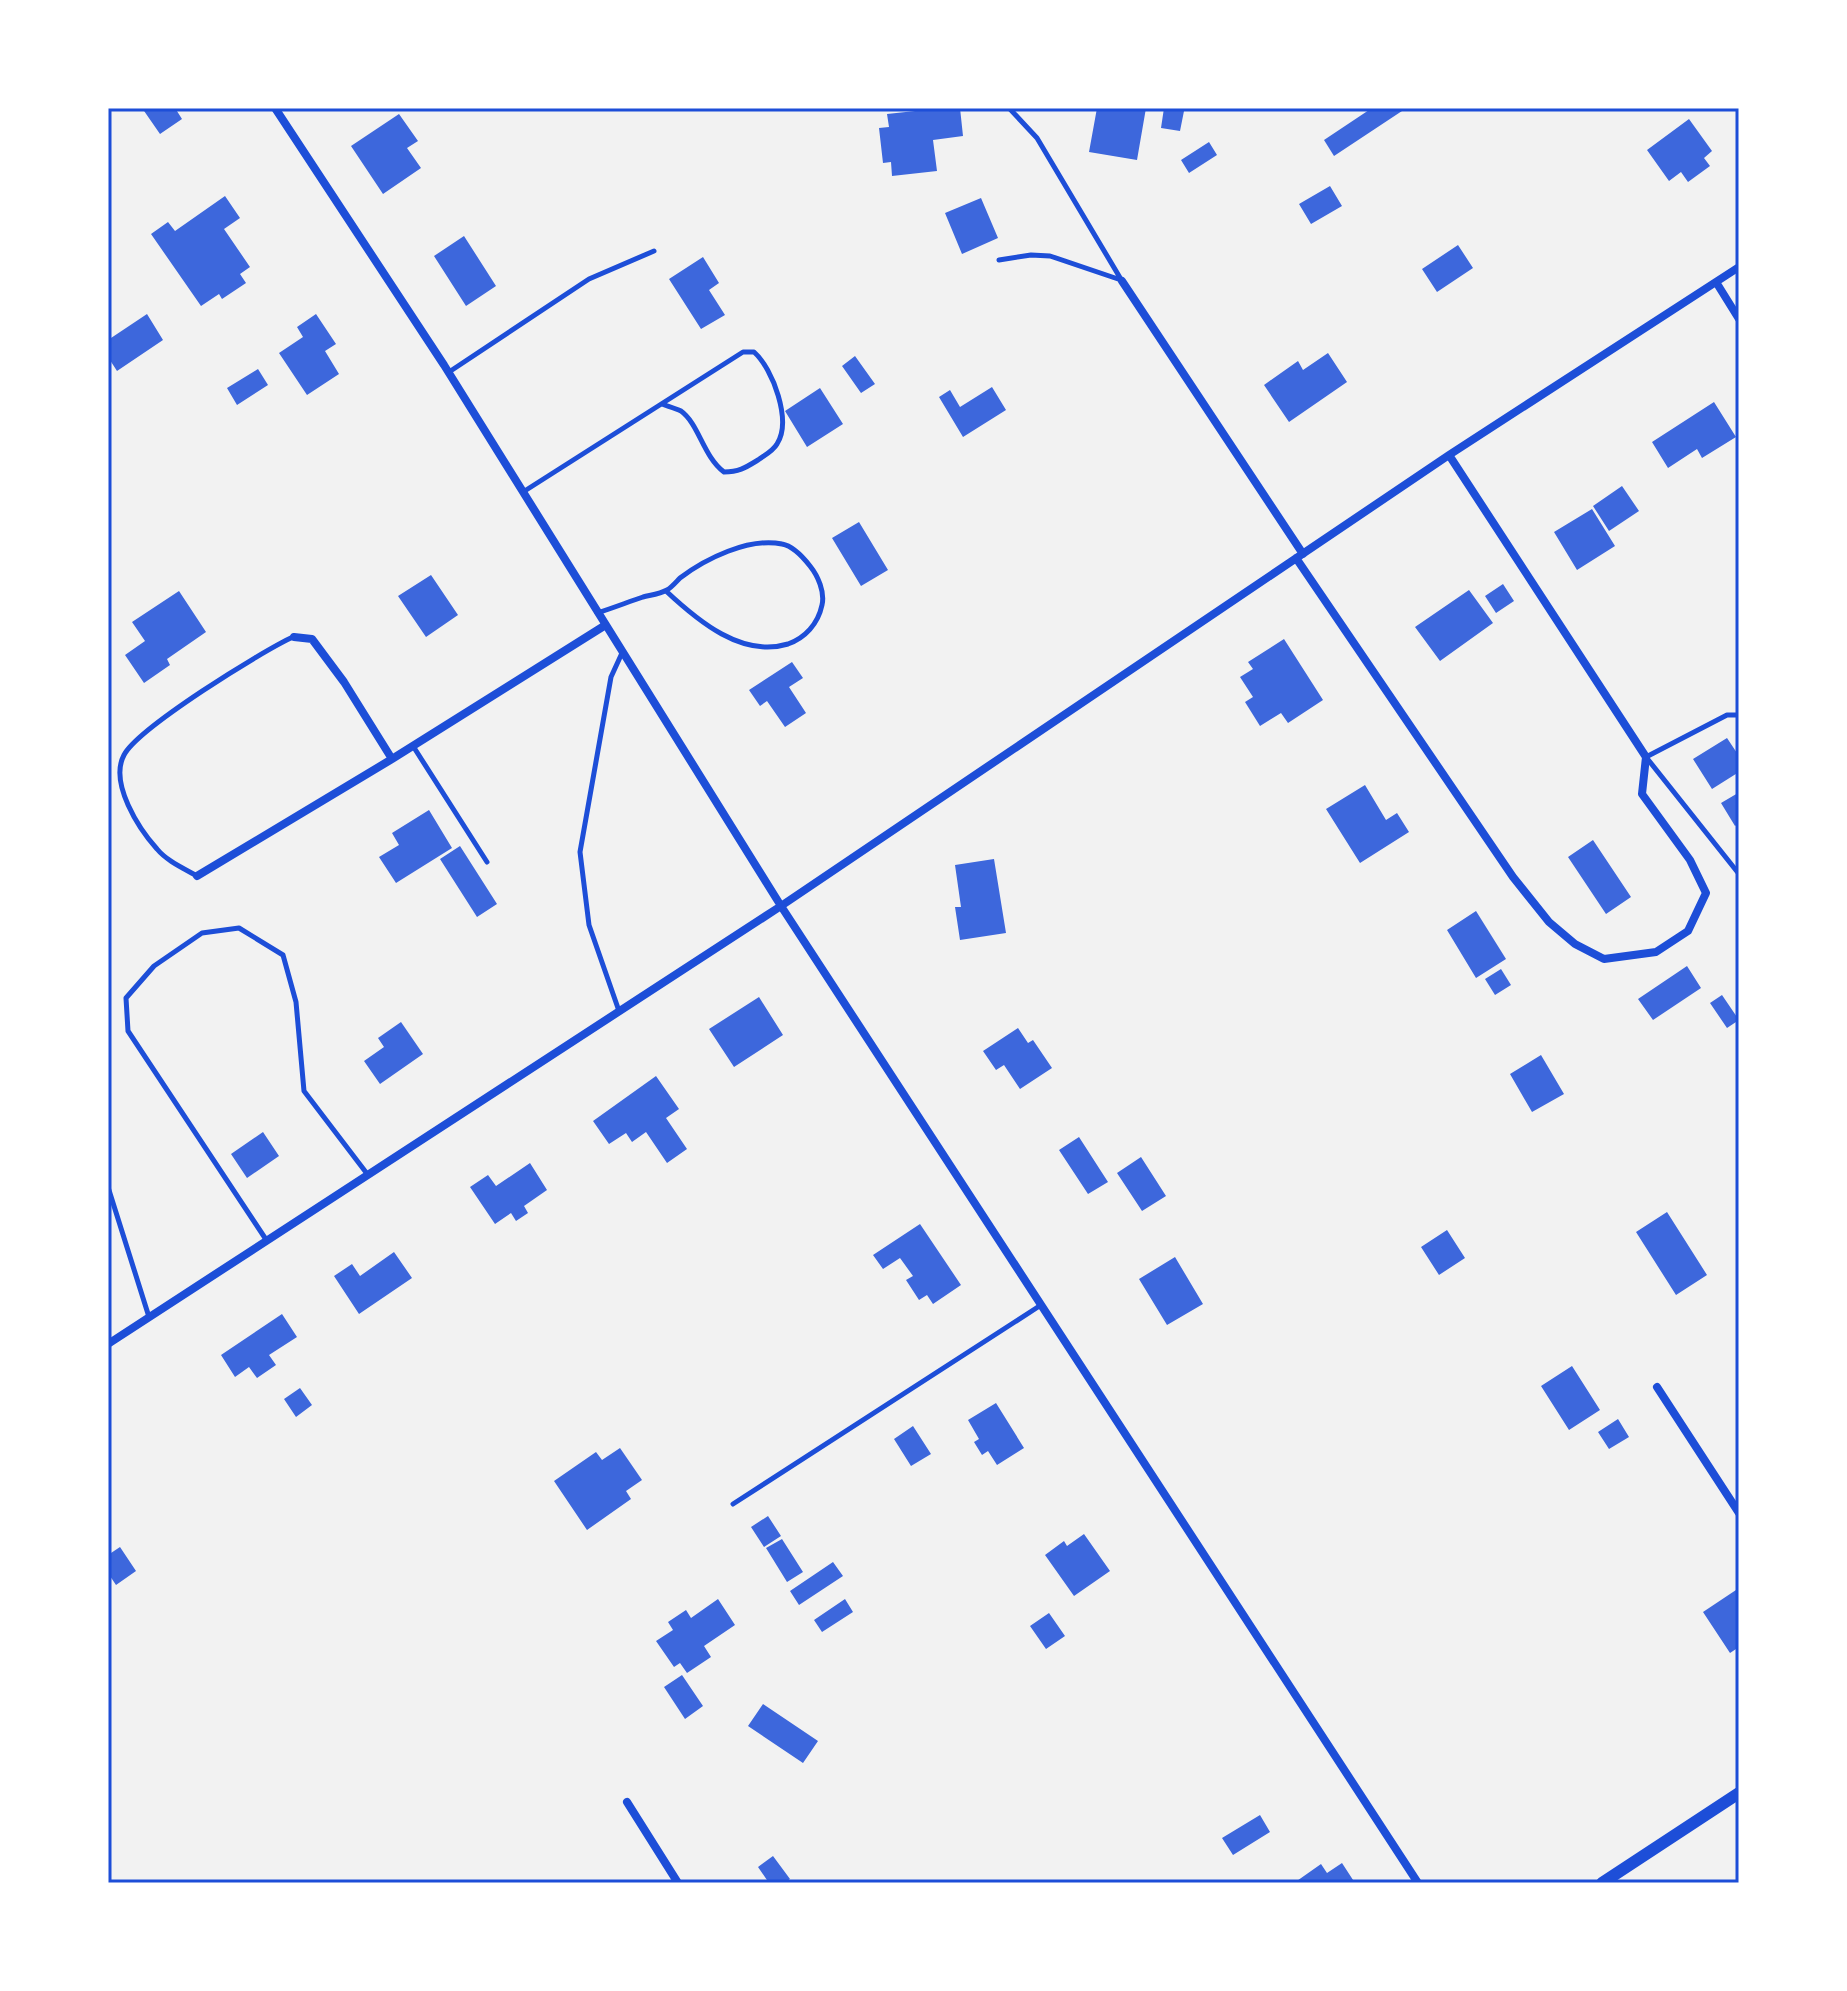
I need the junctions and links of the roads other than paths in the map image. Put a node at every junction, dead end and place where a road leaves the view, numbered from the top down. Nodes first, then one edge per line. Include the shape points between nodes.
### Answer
1 (275, 108) edge
2 (1009, 108) edge
3 (654, 251) dead end
4 (999, 260) dead end
5 (1739, 267) edge
6 (1122, 281) junction
7 (1716, 282) junction
8 (1739, 319) edge
9 (449, 373) junction
10 (662, 404) junction
11 (1449, 455) junction
12 (522, 493) junction
13 (1300, 556) junction
14 (666, 591) junction
15 (596, 613) junction
16 (604, 626) junction
17 (294, 637) joint
18 (622, 653) junction
19 (1739, 715) edge
20 (413, 746) junction
21 (1646, 757) junction
22 (392, 759) junction
23 (487, 862) dead end
24 (1739, 874) edge
25 (197, 876) joint
26 (781, 906) junction
27 (619, 1011) junction
28 (368, 1175) junction
29 (108, 1187) edge
30 (267, 1241) junction
31 (1041, 1305) junction
32 (149, 1318) junction
33 (108, 1344) edge
34 (1657, 1387) dead end
35 (733, 1504) dead end
36 (1739, 1513) edge
37 (1739, 1793) edge
38 (627, 1802) dead end
39 (678, 1883) edge
40 (1418, 1883) edge
41 (1602, 1883) edge

1 - 9 street
2 - 6 lane via 1037,138
3 - 9 lane via 589,279
4 - 6 lane via 1050,256
5 - 7 street
6 - 13 street
7 - 8 street
7 - 11 street
9 - 12 street
10 - 10 lane via 743,352 754,352 774,378 782,416 780,441 740,472 724,472 682,412
10 - 12 lane
11 - 13 street
11 - 21 street
12 - 15 street
13 - 21 street via 1513,877 1549,922 1604,959 1656,952 1688,931 1706,893 1690,860 1642,794
13 - 26 street
14 - 14 lane via 723,552 782,544 812,568 822,605 811,630 772,649 747,646 719,631
14 - 15 lane
15 - 16 street
16 - 18 street
16 - 20 street
17 - 22 street via 312,639
17 - 25 lane via 244,663 139,738 123,757 121,780 128,808 157,850
18 - 26 street
18 - 27 lane via 611,677 580,852 589,925
19 - 21 lane via 1727,715
20 - 22 street
20 - 23 lane
21 - 24 lane
22 - 25 street
26 - 27 street
26 - 31 street
27 - 28 street
28 - 30 street
28 - 30 lane via 304,1091 296,1002 283,955 239,928 202,933 154,966 126,998 128,1031
29 - 32 lane
30 - 32 street
31 - 35 lane
31 - 40 street
32 - 33 street
34 - 36 street
37 - 41 street
38 - 39 street

